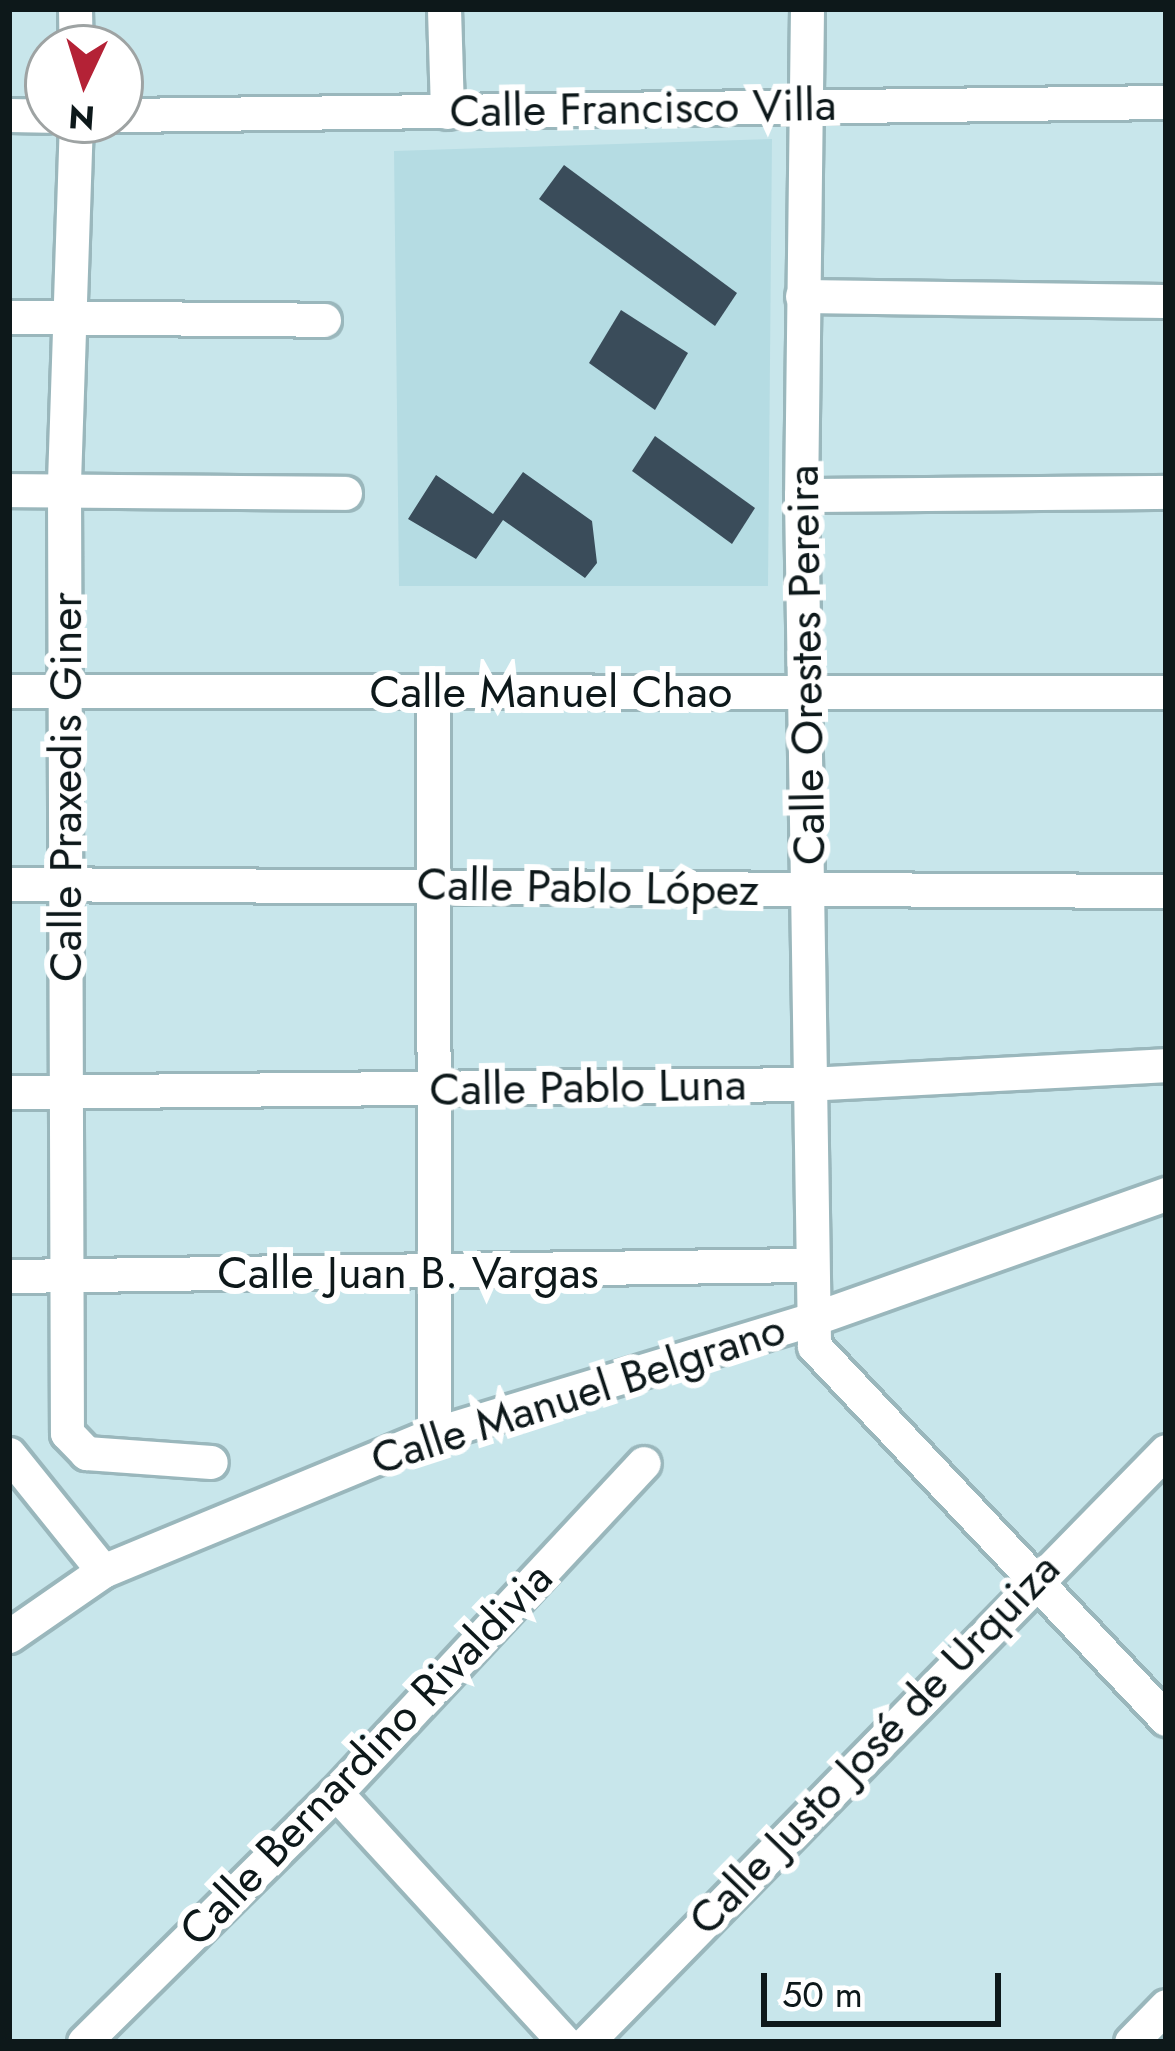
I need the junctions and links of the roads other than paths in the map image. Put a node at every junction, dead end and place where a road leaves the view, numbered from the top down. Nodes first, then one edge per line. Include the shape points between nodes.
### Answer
1 (444, 9) edge
2 (807, 9) edge
3 (1166, 101) edge
4 (807, 106) junction
5 (447, 112) junction
6 (144, 115) edge
7 (75, 144) edge
8 (802, 296) junction
9 (1166, 301) edge
10 (9, 317) edge
11 (69, 317) junction
12 (324, 320) dead end
13 (64, 489) junction
14 (9, 490) edge
15 (345, 493) dead end
16 (1166, 493) edge
17 (801, 495) junction
18 (433, 689) junction
19 (9, 691) edge
20 (1166, 692) edge
21 (68, 693) junction
22 (803, 694) junction
23 (431, 882) junction
24 (9, 884) edge
25 (69, 885) junction
26 (1166, 891) edge
27 (811, 893) junction
28 (1166, 1065) edge
29 (807, 1084) junction
30 (429, 1090) junction
31 (9, 1092) edge
32 (65, 1093) junction
33 (1166, 1194) edge
34 (806, 1265) junction
35 (61, 1274) junction
36 (430, 1274) junction
37 (9, 1276) edge
38 (809, 1320) junction
39 (434, 1434) junction
40 (1166, 1451) edge
41 (9, 1454) edge
42 (211, 1462) dead end
43 (644, 1462) dead end
44 (103, 1571) junction
45 (1038, 1572) junction
46 (9, 1636) edge
47 (1166, 1719) edge
48 (336, 1793) junction
49 (1166, 2006) edge
50 (84, 2042) edge
51 (564, 2042) edge
52 (587, 2042) edge
53 (1131, 2042) edge

1 - 5 street
2 - 4 street, Calle Orestes Pereira
3 - 4 street, Calle Francisco Villa
4 - 5 street, Calle Francisco Villa
4 - 8 street, Calle Orestes Pereira
5 - 6 street, Calle Francisco Villa
7 - 11 street, Calle Praxedis Giner
8 - 9 street
8 - 17 street, Calle Orestes Pereira
10 - 11 street
11 - 12 street
11 - 13 street, Calle Praxedis Giner
13 - 14 street
13 - 15 street
13 - 21 street, Calle Praxedis Giner
16 - 17 street
17 - 22 street, Calle Orestes Pereira
18 - 21 street, Calle Manuel Chao
18 - 22 street, Calle Manuel Chao
18 - 23 street
19 - 21 street, Calle Manuel Chao
20 - 22 street, Calle Manuel Chao
21 - 25 street, Calle Praxedis Giner
22 - 27 street, Calle Orestes Pereira
23 - 25 street, Calle Pablo López
23 - 27 street, Calle Pablo López
23 - 30 street
24 - 25 street, Calle Pablo López
25 - 32 street, Calle Praxedis Giner
26 - 27 street, Calle Pablo López
27 - 29 street, Calle Orestes Pereira
28 - 29 street, Calle Pablo Luna
29 - 30 street, Calle Pablo Luna
29 - 34 street, Calle Orestes Pereira
30 - 32 street, Calle Pablo Luna
30 - 36 street
31 - 32 street, Calle Pablo Luna
32 - 35 street, Calle Praxedis Giner
33 - 38 street, Calle Manuel Belgrano
34 - 36 street, Calle Juan B. Vargas
34 - 38 street, Calle Orestes Pereira
35 - 36 street, Calle Juan B. Vargas
35 - 37 street, Calle Juan B. Vargas
35 - 42 street, Calle Praxedis Giner via 67,1433 78,1450
36 - 39 street
38 - 39 street, Calle Manuel Belgrano
38 - 45 street via 828,1364
39 - 44 street, Calle Manuel Belgrano
40 - 45 street, Calle Justo José de Urquiza
41 - 44 street
43 - 48 street, Calle Bernardino Rivaldivia
44 - 46 street, Calle Manuel Belgrano
45 - 47 street
45 - 52 street, Calle Justo José de Urquiza
48 - 50 street, Calle Bernardino Rivaldivia
48 - 51 street
49 - 53 street

